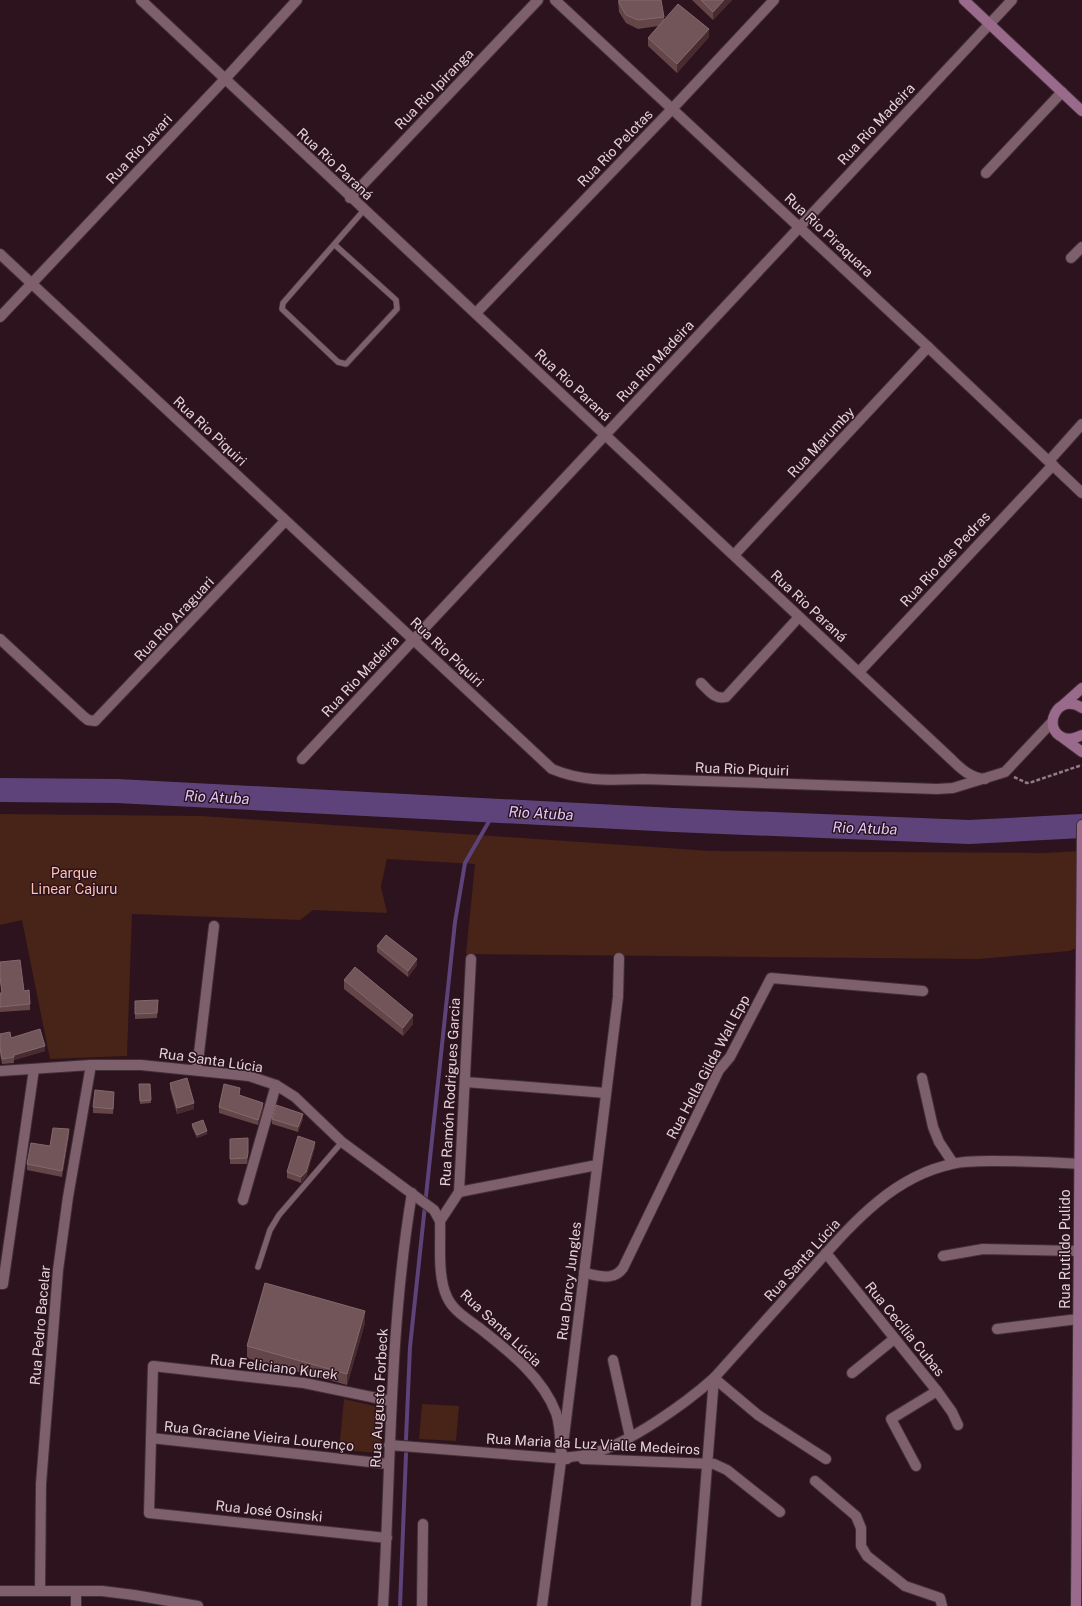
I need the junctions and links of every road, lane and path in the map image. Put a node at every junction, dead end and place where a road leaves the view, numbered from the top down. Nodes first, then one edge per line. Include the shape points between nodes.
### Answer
1 (141, 0) edge
2 (297, 0) edge
3 (538, 0) edge
4 (555, 0) edge
5 (774, 0) edge
6 (964, 0) edge
7 (1012, 0) edge
8 (990, 24) junction
9 (225, 79) junction
10 (1062, 92) junction
11 (672, 109) junction
12 (1082, 111) edge
13 (986, 173) dead end
14 (350, 198) junction
15 (364, 210) junction
16 (799, 227) junction
17 (335, 245) junction
18 (1082, 247) edge
19 (0, 254) edge
20 (1071, 258) dead end
21 (32, 283) junction
22 (476, 313) junction
23 (0, 317) edge
24 (928, 347) junction
25 (1082, 424) edge
26 (606, 435) junction
27 (1051, 463) junction
28 (1082, 493) edge
29 (286, 521) junction
30 (734, 555) junction
31 (799, 617) junction
32 (0, 639) edge
33 (413, 640) junction
34 (859, 672) junction
35 (702, 683) dead end
36 (1082, 688) edge
37 (1064, 705) junction
38 (1082, 708) edge
39 (1052, 722) junction
40 (1082, 735) edge
41 (1061, 737) junction
42 (1082, 752) edge
43 (302, 759) dead end
44 (1082, 765) edge
45 (1005, 772) junction
46 (991, 778) junction
47 (1082, 825) edge
48 (1082, 893) edge
49 (214, 926) dead end
50 (618, 958) dead end
51 (472, 959) dead end
52 (923, 991) dead end
53 (91, 1065) junction
54 (34, 1069) junction
55 (197, 1070) junction
56 (0, 1071) edge
57 (922, 1078) dead end
58 (465, 1082) junction
59 (276, 1085) junction
60 (1081, 1092) edge
61 (606, 1093) junction
62 (342, 1142) junction
63 (953, 1163) junction
64 (1081, 1164) edge
65 (597, 1165) junction
66 (459, 1192) junction
67 (412, 1193) junction
68 (243, 1200) dead end
69 (440, 1221) junction
70 (1079, 1251) junction
71 (826, 1254) junction
72 (943, 1256) dead end
73 (258, 1267) dead end
74 (584, 1273) junction
75 (0, 1284) edge
76 (1078, 1320) junction
77 (997, 1329) dead end
78 (894, 1339) junction
79 (1080, 1356) edge
80 (613, 1360) dead end
81 (852, 1373) dead end
82 (714, 1378) junction
83 (937, 1391) junction
84 (392, 1401) junction
85 (958, 1425) dead end
86 (630, 1437) junction
87 (151, 1438) junction
88 (389, 1444) junction
89 (561, 1458) junction
90 (826, 1459) dead end
91 (388, 1464) junction
92 (707, 1464) junction
93 (916, 1466) dead end
94 (815, 1481) dead end
95 (780, 1512) dead end
96 (423, 1524) dead end
97 (387, 1538) junction
98 (40, 1590) junction
99 (76, 1590) junction
100 (0, 1591) edge
101 (179, 1604) edge
102 (76, 1606) edge
103 (198, 1606) edge
104 (383, 1606) edge
105 (422, 1606) edge
106 (542, 1606) edge
107 (696, 1606) edge
108 (942, 1606) edge
109 (1076, 1606) edge

1 - 9 street, Rua Rio Paraná
2 - 9 street, Rua Rio Javari
3 - 14 street, Rua Rio Ipiranga
4 - 11 street, Rua Rio Piraquara
5 - 11 street, Rua Rio Pelotas
6 - 8 street
7 - 8 street, Rua Rio Madeira
8 - 10 street
8 - 16 street, Rua Rio Madeira
9 - 14 street, Rua Rio Paraná
9 - 21 street, Rua Rio Javari
10 - 12 street
10 - 13 street
11 - 16 street, Rua Rio Piraquara
11 - 22 street, Rua Rio Pelotas
14 - 15 street, Rua Rio Paraná
15 - 17 lane
15 - 22 street, Rua Rio Paraná
16 - 24 street, Rua Rio Piraquara
16 - 26 street, Rua Rio Madeira
17 - 17 lane via 396,300 398,305 346,364 338,362 282,309 283,303
18 - 20 street
19 - 21 street, Rua Rio Piquiri
21 - 23 street, Rua Rio Javari
21 - 29 street, Rua Rio Piquiri
22 - 26 street, Rua Rio Paraná
24 - 27 street, Rua Rio Piraquara
24 - 30 street, Rua Marumby
25 - 27 street, Rua Rio das Pedras
26 - 30 street, Rua Rio Paraná
26 - 33 street, Rua Rio Madeira
27 - 28 street, Rua Rio Piraquara
27 - 34 street, Rua Rio das Pedras
29 - 32 street, Rua Rio Araguari via 95,721 88,720 78,712
29 - 33 street, Rua Rio Piquiri
30 - 31 street, Rua Rio Paraná
31 - 34 street, Rua Rio Paraná
31 - 35 street via 726,697 714,696
33 - 43 street, Rua Rio Madeira
33 - 46 street, Rua Rio Piquiri via 552,769 569,776 597,780 937,789 953,788
34 - 46 street, Rua Rio Paraná via 965,772 977,778
36 - 37 street
37 - 38 street via 1076,704
37 - 39 street via 1054,714
39 - 41 street via 1053,728
39 - 45 street
40 - 41 street via 1075,739
41 - 42 street
44 - 45 path via 1027,783
45 - 46 street, Rua Rio Piquiri
47 - 48 street, Rua Rutildo Pulido
48 - 60 street, Rua Rutildo Pulido
49 - 55 street
50 - 61 street, Rua Darcy Jungles via 618,997
51 - 58 street, Rua Ramón Rodrigues Garcia
52 - 74 street, Rua Hella Gilda Wall Epp via 771,978 730,1057 719,1070 623,1268 610,1277
53 - 54 street, Rua Santa Lúcia
53 - 55 street, Rua Santa Lúcia via 141,1065
53 - 98 street, Rua Pedro Bacelar via 58,1270 43,1455
54 - 56 street, Rua Santa Lúcia
54 - 75 street via 3,1284
55 - 59 street, Rua Santa Lúcia via 256,1078
57 - 63 street via 932,1127
58 - 61 street
58 - 66 street, Rua Ramón Rodrigues Garcia
59 - 62 street, Rua Santa Lúcia via 307,1107
59 - 68 street
60 - 64 street, Rua Rutildo Pulido
61 - 65 street, Rua Darcy Jungles
62 - 67 street, Rua Santa Lúcia
62 - 73 lane via 279,1215 270,1230
63 - 64 street, Rua Santa Lúcia via 1009,1161
63 - 71 street, Rua Santa Lúcia via 932,1169 895,1188 863,1214
64 - 70 street, Rua Rutildo Pulido
65 - 66 street
65 - 74 street, Rua Darcy Jungles
66 - 69 street, Rua Ramón Rodrigues Garcia
67 - 69 street, Rua Santa Lúcia via 434,1210
67 - 84 street, Rua Augusto Forbeck via 401,1269
69 - 89 street, Rua Santa Lúcia via 442,1278 447,1297 457,1311 509,1352 541,1386 556,1414
70 - 72 street via 983,1249
70 - 76 street, Rua Rutildo Pulido
71 - 78 street, Rua Cecília Cubas
71 - 82 street, Rua Santa Lúcia
74 - 89 street, Rua Darcy Jungles
76 - 77 street
76 - 79 street, Rua Rutildo Pulido
78 - 81 street
78 - 83 street, Rua Cecília Cubas
79 - 109 street, Rua Rutildo Pulido
80 - 86 street
82 - 86 street, Rua Santa Lúcia via 692,1397
82 - 90 street via 758,1415
82 - 92 street
83 - 85 street, Rua Cecília Cubas
83 - 93 street via 891,1419
84 - 87 street, Rua Feliciano Kurek via 304,1383 153,1366
84 - 88 street, Rua Augusto Forbeck
86 - 89 street, Rua Santa Lúcia via 594,1453
87 - 91 street, Rua Graciane Vieira Lourenço
87 - 97 street, Rua José Osinski via 149,1513
88 - 89 street, Rua Maria da Luz Vialle Medeiros
88 - 91 street, Rua Augusto Forbeck
89 - 92 street, Rua Maria da Luz Vialle Medeiros
89 - 106 street, Rua Darcy Jungles
91 - 97 street, Rua Augusto Forbeck
92 - 95 street, Rua Maria da Luz Vialle Medeiros via 727,1470
92 - 107 street
94 - 108 street via 856,1516 863,1552 905,1586 940,1598
96 - 105 street
97 - 104 street, Rua Augusto Forbeck
98 - 99 street
98 - 100 street
99 - 101 street via 118,1593
99 - 102 street
101 - 103 street

